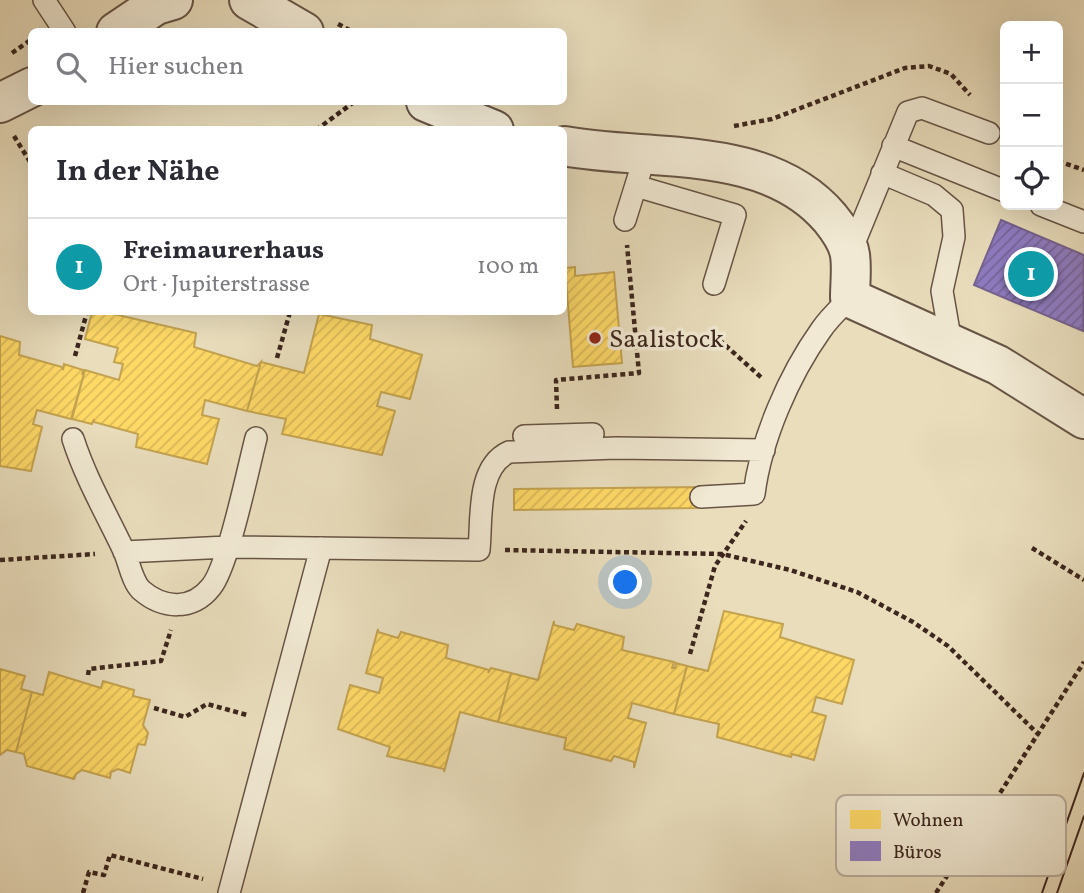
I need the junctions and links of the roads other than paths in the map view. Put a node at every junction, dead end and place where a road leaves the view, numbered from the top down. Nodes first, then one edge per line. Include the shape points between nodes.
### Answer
1 (44, 0) edge
2 (173, 0) edge
3 (248, 0) edge
4 (62, 28) edge
5 (122, 28) edge
6 (297, 28) edge
7 (28, 89) edge
8 (0, 103) edge
9 (433, 105) edge
10 (484, 126) edge
11 (989, 134) road end
12 (893, 146) junction
13 (567, 147) edge
14 (640, 171) junction
15 (882, 173) junction
16 (1000, 189) edge
17 (1054, 210) edge
18 (625, 220) road end
19 (1084, 222) edge
20 (850, 254) junction
21 (714, 284) dead end
22 (849, 298) junction
23 (951, 343) junction
24 (1084, 419) edge
25 (256, 438) dead end
26 (72, 439) dead end
27 (766, 443) junction
28 (701, 497) dead end
29 (227, 547) junction
30 (321, 548) junction
31 (124, 552) junction
32 (230, 890) edge

1 - 4 lane
2 - 5 street via 156,5
3 - 6 street
7 - 8 street
9 - 10 street
11 - 12 lane via 918,107 905,116
12 - 15 lane
12 - 16 lane
13 - 14 street
14 - 18 lane
14 - 20 street via 727,164 778,180 811,199 827,215
14 - 21 lane via 734,215
15 - 20 lane
15 - 23 lane via 934,195 952,209 954,237 942,291
17 - 19 lane
20 - 22 street
22 - 23 street
22 - 27 lane via 821,329
23 - 24 street via 1021,378
25 - 29 lane
26 - 31 lane via 86,478
27 - 28 lane via 754,494
27 - 30 lane via 526,435 500,449 488,469 479,550
29 - 30 lane
29 - 31 lane
29 - 31 lane via 213,586 195,601 178,606 158,602 139,588
30 - 32 lane

